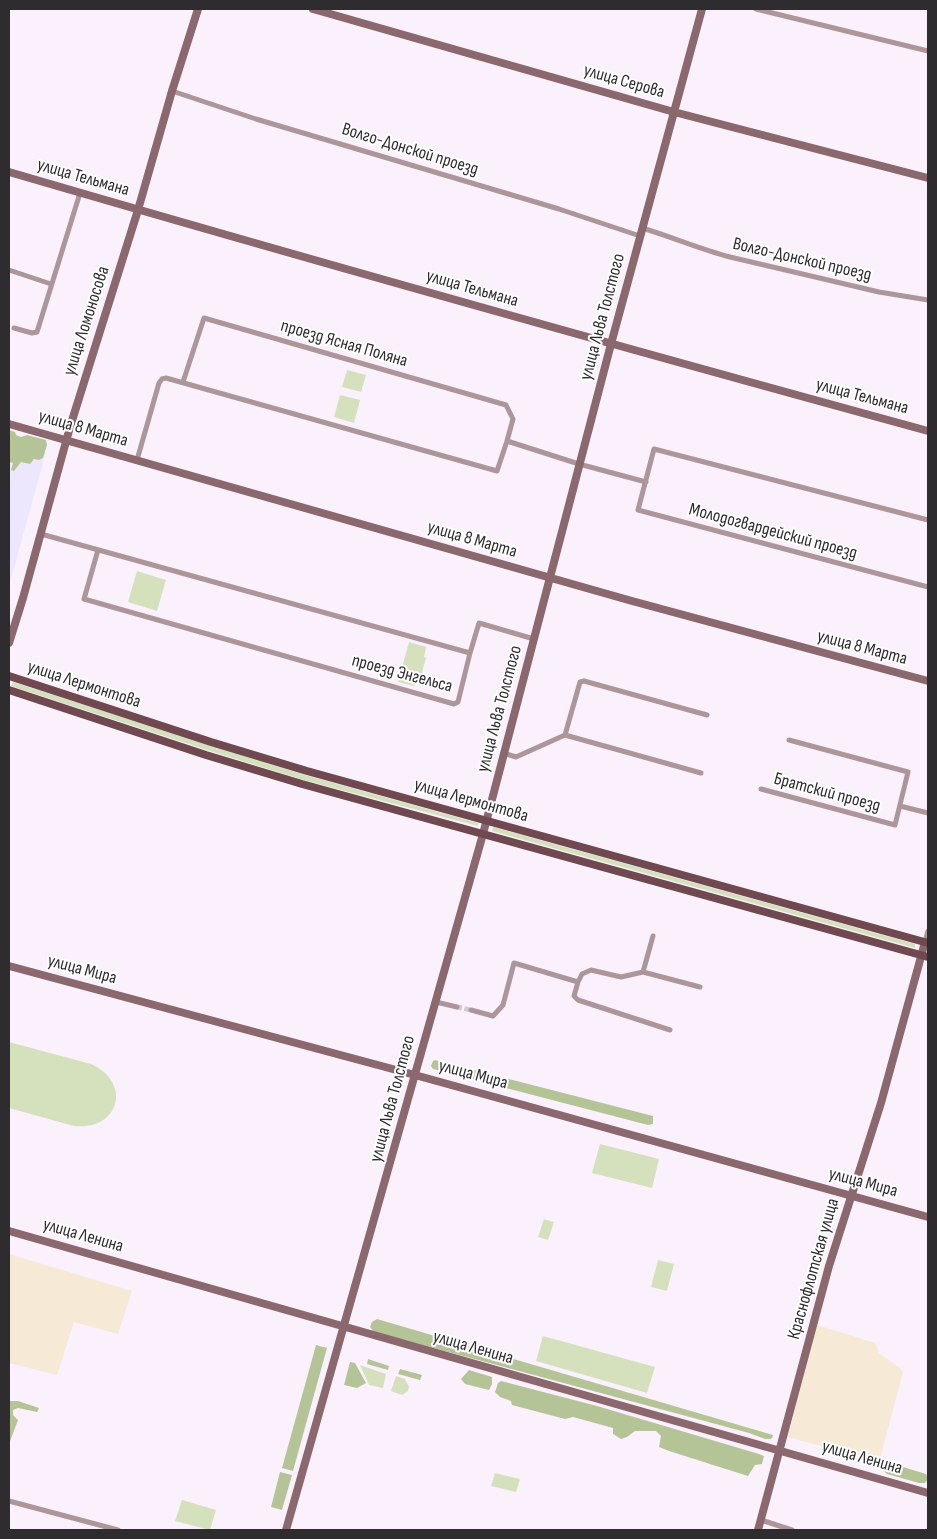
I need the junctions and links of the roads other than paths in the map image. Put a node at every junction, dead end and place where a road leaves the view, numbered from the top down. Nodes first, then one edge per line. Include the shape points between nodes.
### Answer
1 (198, 9) edge
2 (312, 9) edge
3 (702, 9) edge
4 (756, 9) edge
5 (928, 51) edge
6 (172, 91) junction
7 (674, 112) junction
8 (9, 172) edge
9 (928, 178) edge
10 (80, 193) junction
11 (138, 210) junction
12 (641, 232) junction
13 (9, 270) edge
14 (51, 284) junction
15 (928, 300) edge
16 (14, 328) dead end
17 (611, 344) junction
18 (183, 382) junction
19 (9, 424) edge
20 (928, 431) edge
21 (66, 440) junction
22 (507, 441) junction
23 (136, 460) junction
24 (580, 464) junction
25 (646, 482) junction
26 (928, 520) edge
27 (41, 534) junction
28 (98, 550) junction
29 (549, 578) junction
30 (928, 587) edge
31 (534, 639) junction
32 (9, 643) edge
33 (470, 653) junction
34 (9, 676) edge
35 (928, 681) edge
36 (9, 690) edge
37 (707, 714) dead end
38 (565, 735) junction
39 (790, 740) dead end
40 (503, 753) junction
41 (701, 773) dead end
42 (761, 789) dead end
43 (900, 806) junction
44 (928, 813) edge
45 (487, 820) junction
46 (483, 834) junction
47 (928, 931) edge
48 (654, 936) dead end
49 (927, 942) edge
50 (925, 956) edge
51 (9, 966) edge
52 (643, 972) junction
53 (578, 982) junction
54 (700, 987) dead end
55 (436, 1002) junction
56 (457, 1007) tunnel mouth
57 (470, 1010) tunnel mouth
58 (670, 1030) dead end
59 (416, 1075) junction
60 (851, 1195) junction
61 (928, 1217) edge
62 (9, 1231) edge
63 (345, 1326) junction
64 (779, 1451) junction
65 (928, 1492) edge
66 (9, 1501) edge
67 (761, 1520) junction
68 (118, 1530) edge
69 (286, 1530) edge
70 (758, 1530) edge
71 (792, 1530) edge

1 - 6 street, улица Ломоносова
2 - 7 street, улица Серова
3 - 7 street, улица Льва Толстого
4 - 5 street
6 - 11 street, улица Ломоносова
6 - 12 street, Волго-Донской проезд
7 - 9 street, улица Серова
7 - 12 street, улица Льва Толстого
8 - 10 street, улица Тельмана
10 - 11 street, улица Тельмана
10 - 14 street
11 - 17 street, улица Тельмана
11 - 21 street, улица Ломоносова
12 - 15 street, Волго-Донской проезд via 681,240 730,257 879,292
12 - 17 street, улица Льва Толстого
13 - 14 street
14 - 16 street via 37,332
17 - 20 street, улица Тельмана
17 - 24 street, улица Льва Толстого
18 - 22 street, проезд Ясная Поляна via 497,471
18 - 22 street, проезд Ясная Поляна via 204,318 506,405 513,419
18 - 23 street, проезд Ясная Поляна via 166,378 158,383
19 - 21 street, улица 8 Марта
21 - 23 street, улица 8 Марта
21 - 27 street, улица Ломоносова
22 - 24 street
23 - 29 street, улица 8 Марта
24 - 25 street
24 - 29 street, улица Льва Толстого
25 - 26 street, Молодогвардейский проезд via 654,449
25 - 30 street, Молодогвардейский проезд via 638,510
27 - 28 street
27 - 32 street, улица Ломоносова
28 - 33 street
28 - 33 street, проезд Энгельса via 84,599 454,704 458,702
29 - 31 street, улица Льва Толстого
29 - 35 street, улица 8 Марта
31 - 33 street via 479,623
31 - 40 street, улица Льва Толстого
34 - 45 main road, улица Лермонтова via 210,742
36 - 46 main road, улица Лермонтова via 267,774
37 - 38 street via 584,681 580,682
38 - 40 street via 516,757
38 - 41 street
39 - 43 street, Братский проезд via 908,772
40 - 45 street, улица Льва Толстого
42 - 43 street, Братский проезд via 896,825
43 - 44 street, Братский проезд
45 - 46 street, улица Льва Толстого
45 - 49 main road, улица Лермонтова
46 - 50 main road, улица Лермонтова
46 - 55 street, улица Льва Толстого
47 - 49 street, Краснофлотская улица
48 - 52 street
49 - 50 street, Краснофлотская улица
50 - 60 street, Краснофлотская улица
51 - 59 street, улица Мира
52 - 53 street via 621,977 591,970 582,974
52 - 54 street
53 - 57 street via 514,963 503,1004 493,1016
53 - 58 street via 574,996 578,1000
55 - 56 street
55 - 59 street, улица Льва Толстого
59 - 60 street, улица Мира
59 - 63 street, улица Льва Толстого
60 - 61 street, улица Мира
60 - 64 street, Краснофлотская улица
62 - 63 street, улица Ленина
63 - 64 street, улица Ленина
63 - 69 street, улица Льва Толстого
64 - 65 street, улица Ленина
64 - 67 street, Краснофлотская улица
66 - 68 street
67 - 70 street, Краснофлотская улица
67 - 71 street

